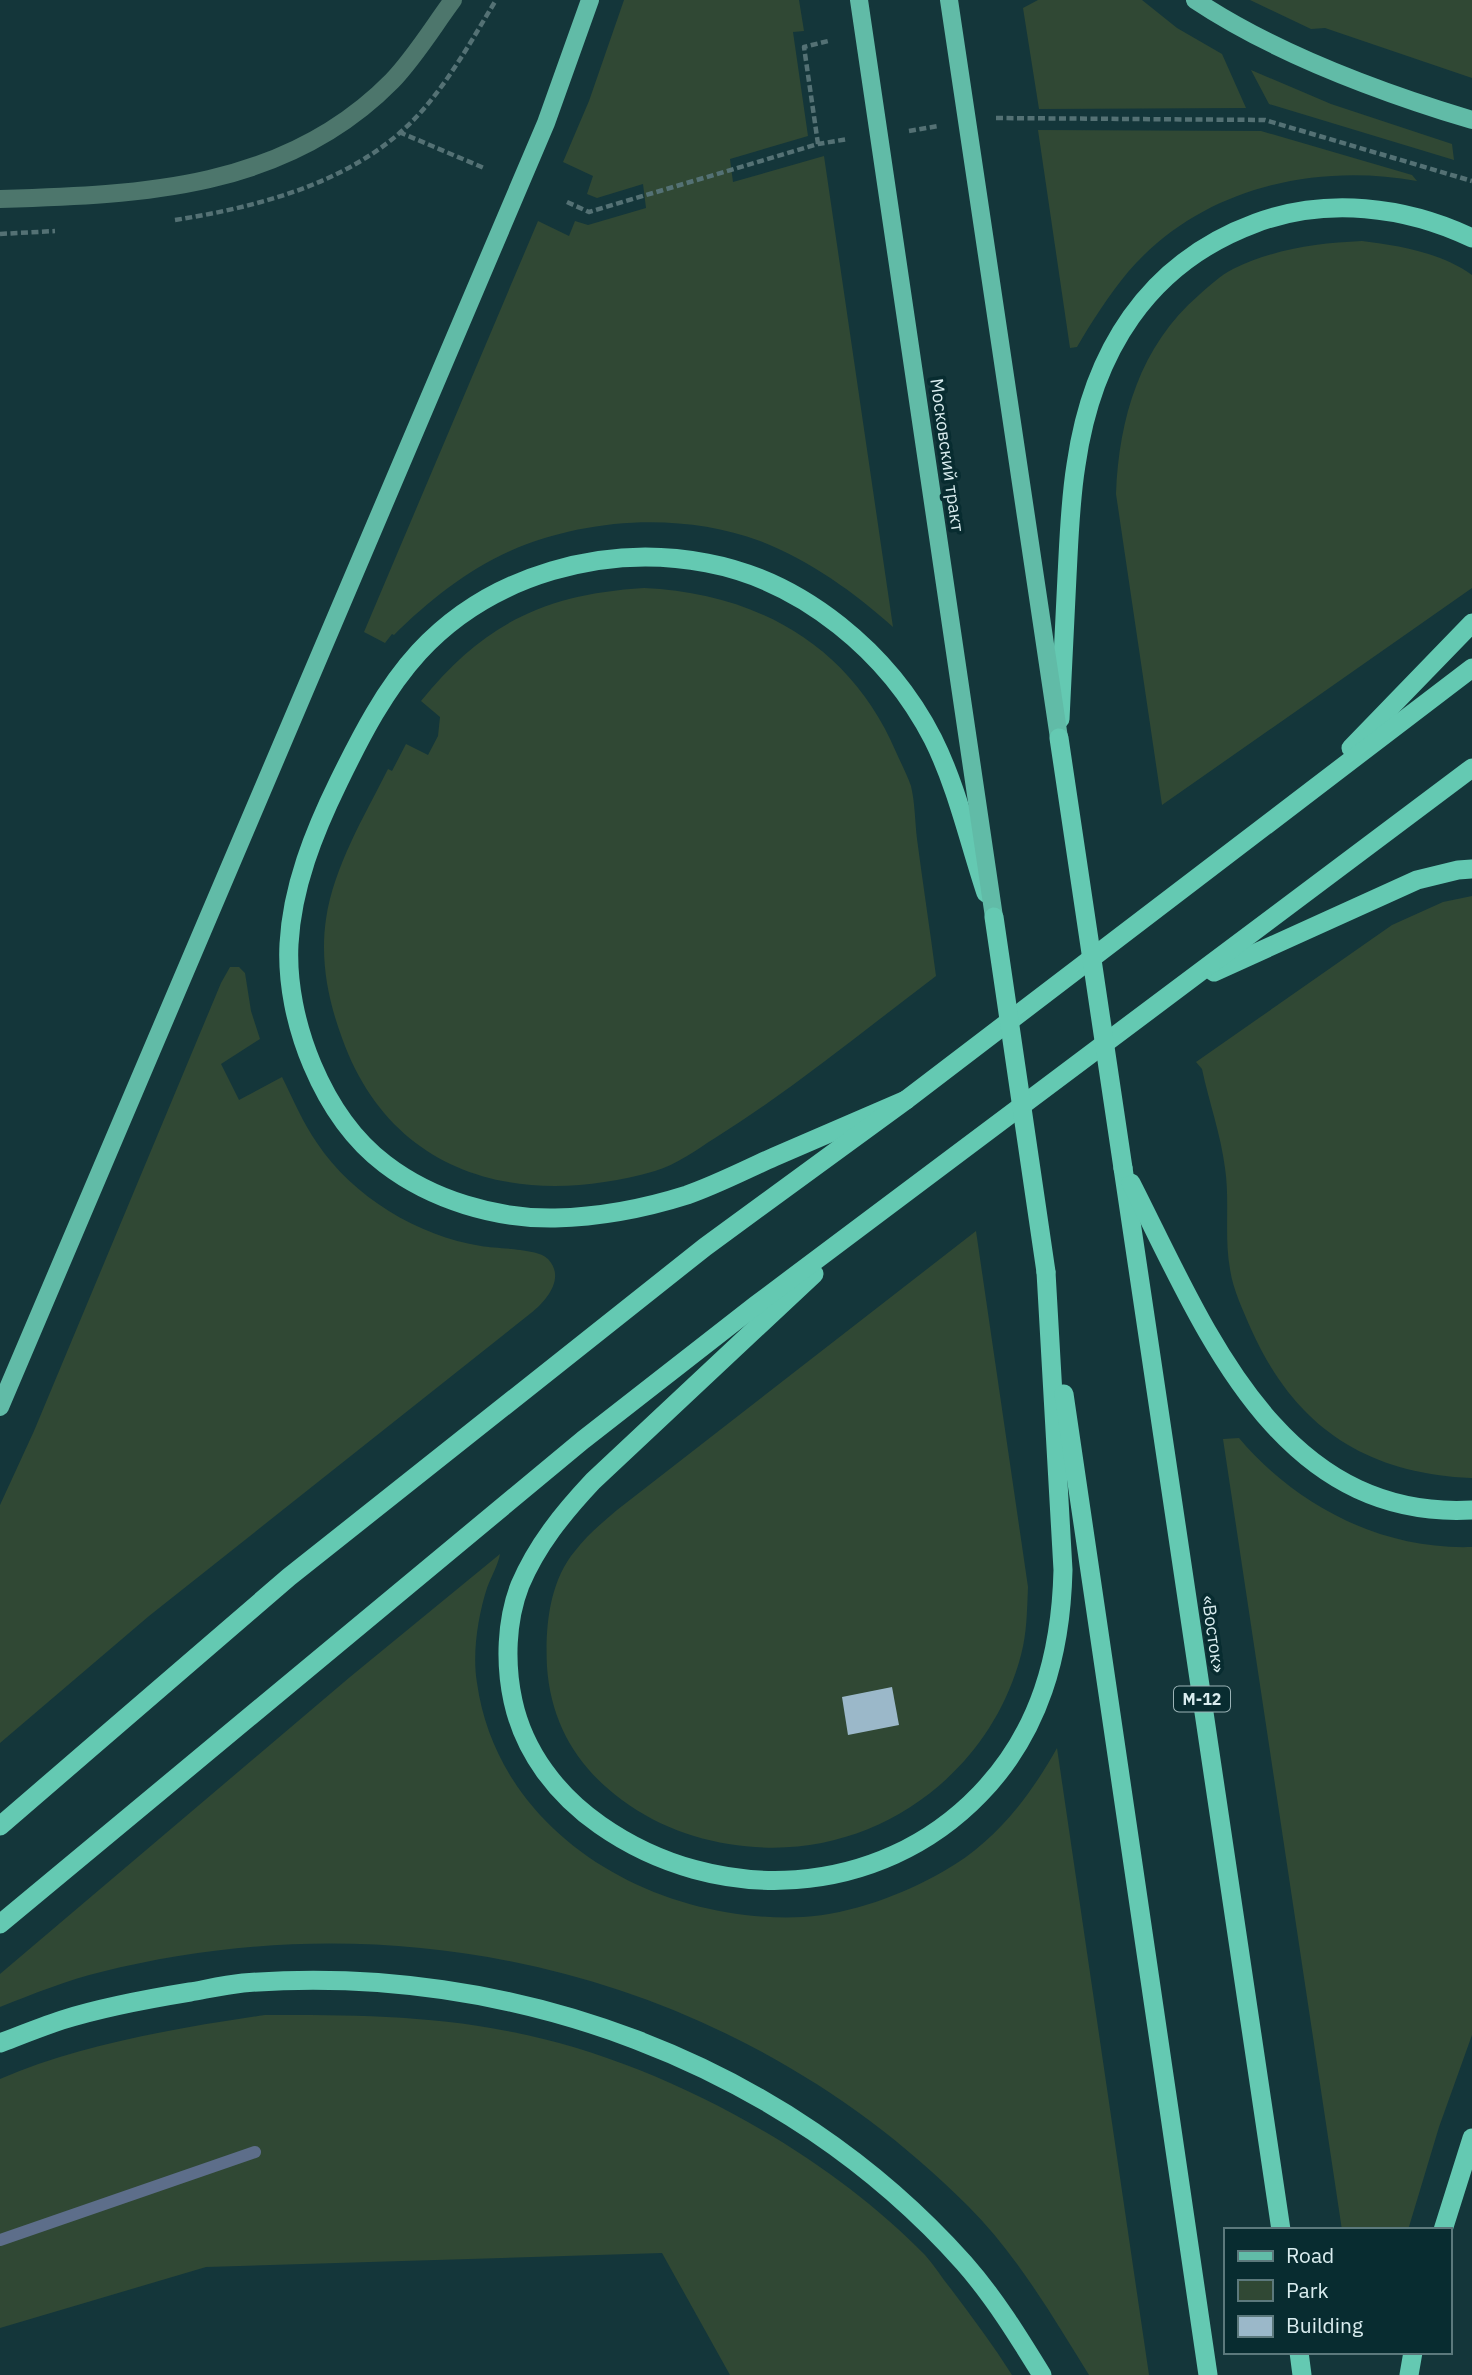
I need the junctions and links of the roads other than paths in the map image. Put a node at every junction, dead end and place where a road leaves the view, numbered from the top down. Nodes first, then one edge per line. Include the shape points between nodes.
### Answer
1 (453, 0) edge
2 (590, 0) edge
3 (859, 0) edge
4 (949, 0) edge
5 (1195, 0) edge
6 (1472, 120) edge
7 (0, 199) edge
8 (1472, 239) edge
9 (1472, 623) edge
10 (1472, 668) edge
11 (1059, 738) junction
12 (1472, 768) edge
13 (1307, 792) junction
14 (1472, 869) edge
15 (994, 917) junction
16 (1178, 988) junction
17 (906, 1100) junction
18 (1123, 1168) junction
19 (894, 1199) junction
20 (1046, 1272) junction
21 (0, 1407) edge
22 (1472, 1510) edge
23 (0, 1826) edge
24 (0, 1924) edge
25 (0, 2043) edge
26 (1472, 2138) edge
27 (1281, 2228) edge
28 (1444, 2228) edge
29 (1299, 2354) edge
30 (1413, 2354) edge
31 (1042, 2375) edge
32 (1208, 2375) edge
33 (1302, 2375) edge
34 (1409, 2375) edge

1 - 7 street via 393,80 355,114 284,156 216,179 170,187
2 - 21 main road via 546,123
3 - 15 main road, Московский тракт, bridge
4 - 11 main road, bridge
5 - 6 main road via 1300,57
8 - 11 highway, «Восток», bridge via 1399,212 1307,210 1258,222 1198,250 1148,294 1128,320 1101,373 1076,461
9 - 13 highway
10 - 13 highway
11 - 18 highway, «Восток», bridge
12 - 16 highway
13 - 17 highway
14 - 16 highway via 1396,889
15 - 17 highway, bridge via 941,757 888,672 864,646 803,600 723,566 683,558 598,559 549,571 469,610 439,633 400,675 330,800 310,848 291,919 289,982 295,1012 319,1080 358,1138 383,1163 411,1181 467,1206 499,1213 557,1218 633,1208 688,1195
15 - 20 highway, bridge
16 - 19 highway
17 - 23 highway via 705,1247 289,1577
18 - 22 highway via 1205,1328 1262,1415 1283,1437 1341,1481 1375,1496 1414,1507
18 - 27 highway, «Восток» / М-12
19 - 20 highway via 593,1481 561,1515 520,1587 508,1655 509,1684 521,1729 538,1762 565,1797 631,1845 680,1866 744,1880 805,1879 872,1866 939,1831 992,1782 1017,1748 1051,1671 1062,1570
19 - 24 highway via 583,1440
20 - 32 highway
25 - 31 highway via 63,2020 151,1998 241,1983 406,1985 543,2009 652,2045 763,2099 821,2136 923,2220 965,2264 1006,2316
26 - 28 highway
29 - 33 highway
30 - 34 highway

